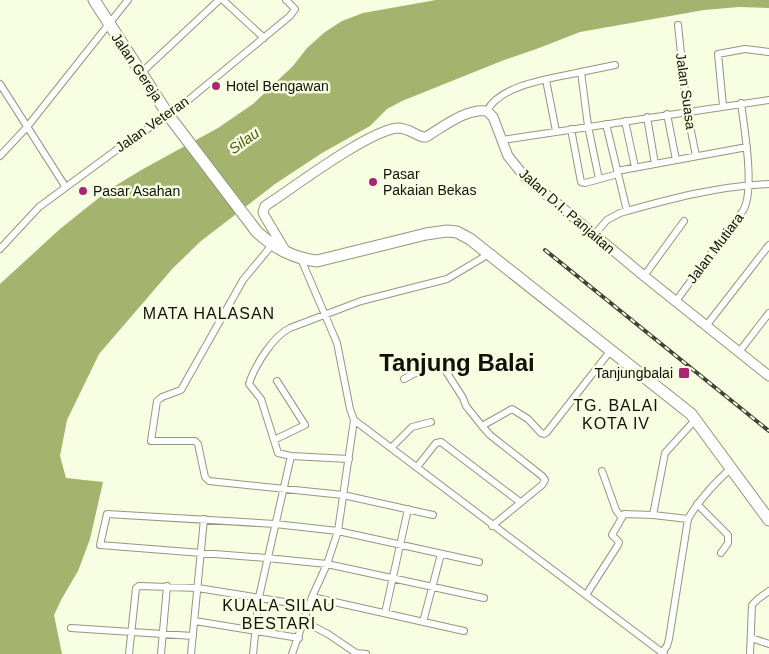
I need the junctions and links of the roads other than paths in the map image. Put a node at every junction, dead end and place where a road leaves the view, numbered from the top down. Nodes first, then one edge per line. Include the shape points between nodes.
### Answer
1 (94, 0) edge
2 (128, 0) edge
3 (221, 0) edge
4 (286, 0) edge
5 (108, 23) junction
6 (678, 25) dead end
7 (264, 38) junction
8 (769, 52) edge
9 (615, 65) dead end
10 (581, 72) junction
11 (141, 73) junction
12 (546, 80) junction
13 (0, 84) edge
14 (769, 100) edge
15 (741, 103) junction
16 (723, 106) junction
17 (487, 111) junction
18 (687, 111) junction
19 (667, 114) junction
20 (169, 116) junction
21 (647, 117) junction
22 (626, 121) junction
23 (606, 124) junction
24 (588, 126) junction
25 (27, 127) junction
26 (571, 129) junction
27 (556, 131) junction
28 (502, 140) junction
29 (747, 147) junction
30 (0, 156) edge
31 (696, 156) junction
32 (676, 160) junction
33 (655, 164) junction
34 (635, 167) junction
35 (617, 172) junction
36 (599, 179) junction
37 (769, 184) edge
38 (748, 185) junction
39 (65, 186) junction
40 (627, 211) junction
41 (684, 221) dead end
42 (594, 235) junction
43 (272, 245) junction
44 (769, 245) edge
45 (0, 249) edge
46 (288, 254) junction
47 (489, 254) junction
48 (301, 259) junction
49 (644, 276) junction
50 (676, 301) junction
51 (769, 313) edge
52 (325, 314) junction
53 (706, 326) junction
54 (611, 350) junction
55 (739, 352) junction
56 (769, 376) edge
57 (404, 379) dead end
58 (277, 380) dead end
59 (696, 419) junction
60 (354, 420) junction
61 (431, 422) dead end
62 (482, 426) junction
63 (274, 440) junction
64 (391, 448) junction
65 (291, 456) junction
66 (349, 459) junction
67 (416, 467) junction
68 (731, 468) junction
69 (602, 471) dead end
70 (284, 490) junction
71 (343, 495) junction
72 (520, 502) junction
73 (697, 504) junction
74 (408, 509) junction
75 (653, 515) junction
76 (433, 516) dead end
77 (622, 517) junction
78 (204, 519) junction
79 (688, 519) junction
80 (769, 520) edge
81 (275, 524) junction
82 (492, 526) junction
83 (338, 531) junction
84 (400, 544) junction
85 (202, 553) junction
86 (721, 553) dead end
87 (441, 554) junction
88 (267, 558) junction
89 (480, 562) dead end
90 (327, 564) junction
91 (392, 578) junction
92 (166, 586) junction
93 (432, 587) junction
94 (198, 588) junction
95 (769, 591) edge
96 (586, 595) junction
97 (259, 597) junction
98 (312, 597) junction
99 (484, 598) dead end
100 (309, 606) junction
101 (385, 614) junction
102 (195, 621) junction
103 (304, 621) junction
104 (423, 622) junction
105 (71, 628) dead end
106 (256, 630) junction
107 (464, 631) dead end
108 (131, 633) junction
109 (162, 634) junction
110 (193, 636) junction
111 (299, 638) junction
112 (751, 638) junction
113 (769, 644) edge
114 (129, 654) edge
115 (160, 654) edge
116 (191, 654) edge
117 (253, 654) edge
118 (292, 654) edge
119 (366, 654) edge
120 (662, 654) edge
121 (750, 654) edge

1 - 5 highway, Jalan Gereja
2 - 5 street
3 - 7 street
3 - 11 street
4 - 7 street, Jalan Veteran via 295,12
5 - 11 highway, Jalan Gereja
5 - 25 street
6 - 18 street, Jalan Suasa
7 - 20 street, Jalan Veteran
8 - 16 street via 745,50 718,54
9 - 10 street
10 - 12 street
10 - 24 street
11 - 20 highway, Jalan Gereja
12 - 17 street via 529,83 498,98
12 - 27 street
13 - 25 street
14 - 15 street
15 - 16 street
15 - 29 street, Jalan Mutiara
16 - 18 street
17 - 28 main road, Jalan D.I. Panjaitan
17 - 46 main road via 456,119 426,137 399,128 377,135 265,206 264,215
18 - 19 street
18 - 31 street, Jalan Suasa
19 - 21 street
19 - 32 street
20 - 39 street, Jalan Veteran
20 - 43 highway, Jalan Gereja via 257,232
21 - 22 street
21 - 33 street
22 - 23 street
22 - 34 street
23 - 24 street
23 - 35 street
24 - 26 street
24 - 36 street
25 - 30 street
25 - 39 street
26 - 27 street
26 - 36 street via 581,182
27 - 28 street
28 - 42 main road, Jalan D.I. Panjaitan via 508,156 524,176
29 - 31 street
29 - 38 street, Jalan Mutiara
31 - 32 street
32 - 33 street
33 - 34 street
34 - 35 street
35 - 36 street
35 - 40 street
37 - 38 street
38 - 40 street via 686,195
38 - 50 street, Jalan Mutiara via 746,208
39 - 45 street, Jalan Veteran via 39,206
40 - 42 street via 607,220
41 - 49 street
42 - 49 main road, Jalan D.I. Panjaitan
43 - 46 highway, Jalan Gereja
43 - 70 street via 243,280 182,390 157,401 150,440 195,441 207,480
44 - 53 street
46 - 48 highway, Jalan Gereja
47 - 48 highway via 470,239 447,231 317,261
47 - 52 street via 456,275 438,282 374,297
47 - 54 highway
48 - 52 street
49 - 50 main road, Jalan D.I. Panjaitan
50 - 53 main road, Jalan D.I. Panjaitan
51 - 55 street
52 - 60 street via 337,343
52 - 63 street via 281,332 269,346 250,381 264,408
53 - 55 main road, Jalan D.I. Panjaitan
54 - 59 highway
54 - 62 street via 547,432 541,433 512,409
55 - 56 main road, Jalan D.I. Panjaitan
57 - 62 street via 440,362
58 - 63 street via 304,425
59 - 68 highway
59 - 75 street via 665,452
60 - 64 street
60 - 66 street
61 - 64 street via 412,427
62 - 72 street via 545,480
63 - 65 street via 278,453
64 - 67 street
65 - 66 street
65 - 70 street
66 - 71 street
67 - 72 street via 436,443 445,443
67 - 82 street
68 - 73 street
68 - 80 highway
69 - 77 street via 616,510
70 - 71 street
70 - 81 street
71 - 74 street
71 - 83 street
72 - 82 street
73 - 79 street
73 - 86 street via 728,534 728,543
74 - 76 street
74 - 84 street
75 - 77 street via 624,514
75 - 79 street
77 - 96 street via 612,535 618,545
78 - 81 street
78 - 85 street
78 - 85 street via 106,514 100,545
79 - 120 street via 670,639
81 - 83 street
81 - 88 street
82 - 96 street
83 - 84 street
83 - 90 street
84 - 87 street
84 - 91 street
85 - 88 street
85 - 94 street
87 - 89 street
87 - 93 street
88 - 90 street
88 - 97 street
90 - 91 street
90 - 98 street
91 - 93 street
91 - 101 street
92 - 94 street
92 - 108 street via 136,588
92 - 109 street
93 - 99 street
93 - 104 street
94 - 97 street
94 - 102 street
95 - 112 street via 752,605
96 - 120 street
97 - 100 street
97 - 106 street
98 - 100 street
98 - 101 street
100 - 103 street
101 - 104 street
102 - 106 street
102 - 110 street
103 - 111 street
103 - 119 street via 356,653
104 - 107 street
105 - 108 street
106 - 111 street
106 - 117 street
108 - 109 street
108 - 114 street
109 - 110 street
109 - 115 street
110 - 116 street
111 - 118 street
112 - 113 street
112 - 121 street

